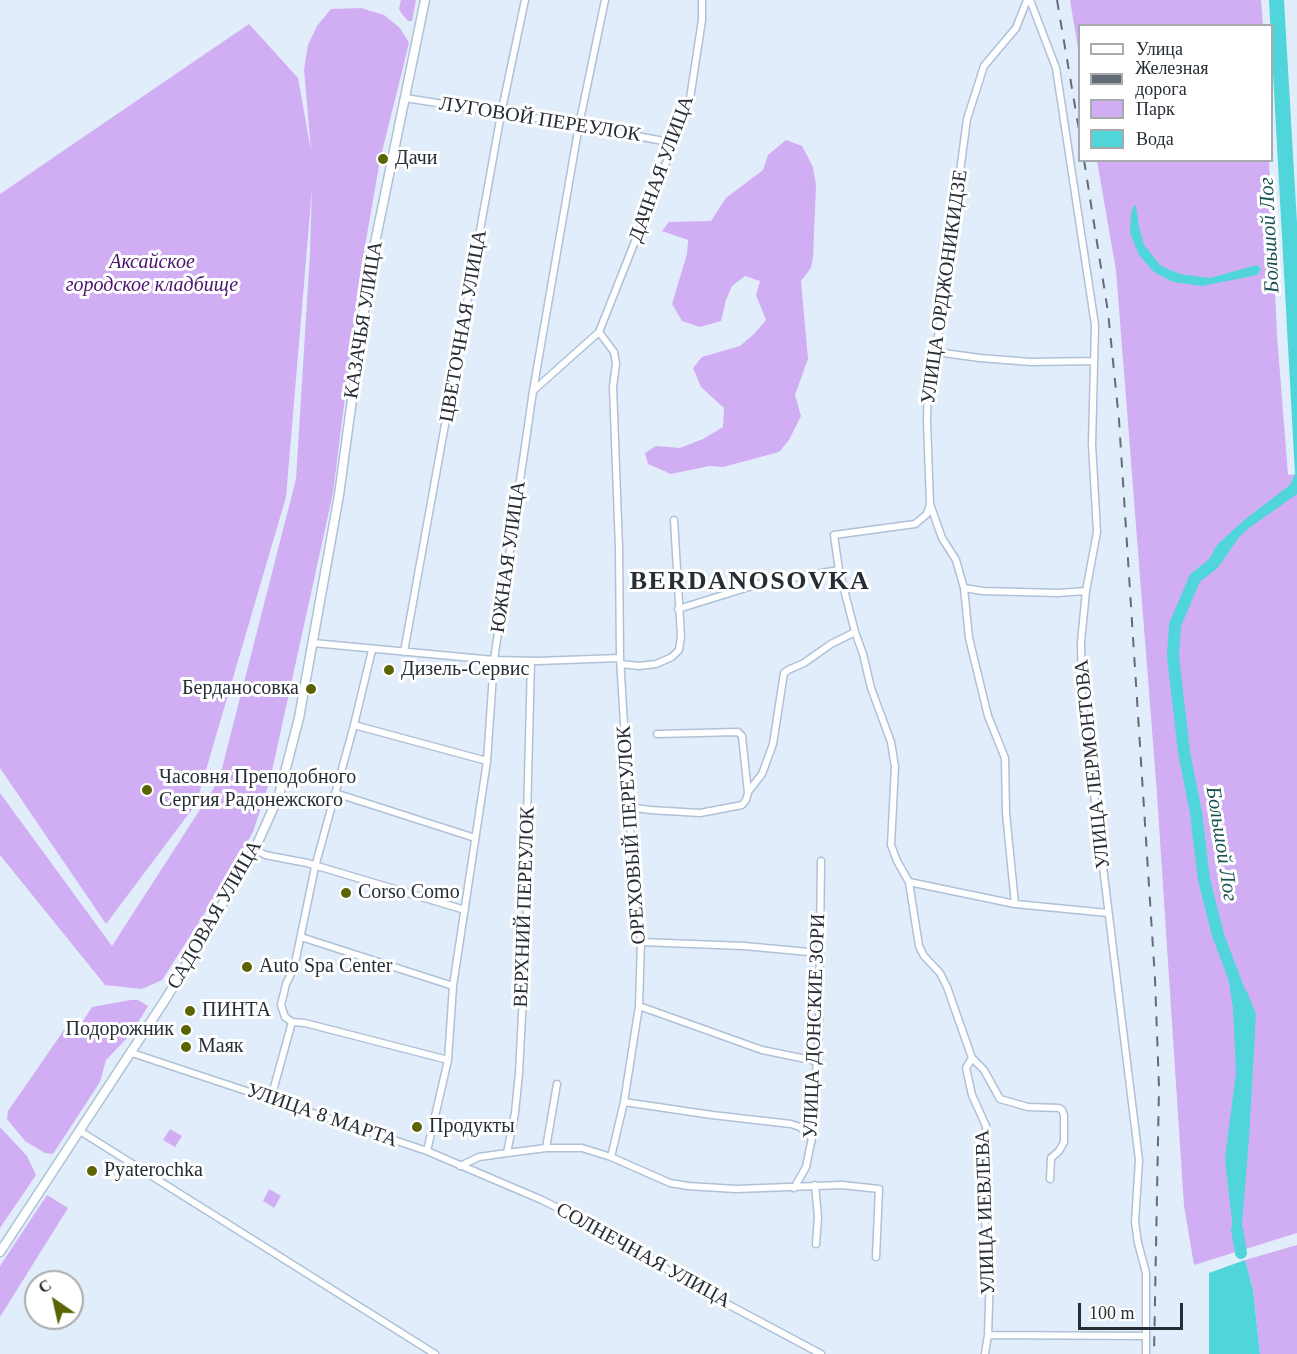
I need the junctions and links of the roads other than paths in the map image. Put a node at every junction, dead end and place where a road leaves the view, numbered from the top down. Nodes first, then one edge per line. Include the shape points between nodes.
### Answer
1 (425, 0) edge
2 (525, 0) edge
3 (605, 0) edge
4 (702, 0) edge
5 (1029, 0) edge
6 (405, 98) junction
7 (501, 114) junction
8 (579, 125) junction
9 (674, 143) junction
10 (600, 332) junction
11 (936, 352) junction
12 (1094, 361) junction
13 (533, 391) junction
14 (930, 504) junction
15 (674, 520) dead end
16 (839, 570) junction
17 (964, 588) junction
18 (1086, 591) junction
19 (678, 609) junction
20 (855, 632) junction
21 (313, 643) junction
22 (372, 650) junction
23 (404, 651) junction
24 (494, 660) junction
25 (531, 661) junction
26 (621, 661) junction
27 (354, 724) junction
28 (657, 734) dead end
29 (487, 761) junction
30 (335, 793) junction
31 (748, 793) junction
32 (629, 807) junction
33 (476, 838) junction
34 (255, 849) junction
35 (821, 861) dead end
36 (315, 867) junction
37 (909, 882) junction
38 (1015, 904) junction
39 (465, 910) junction
40 (1108, 913) junction
41 (301, 937) junction
42 (641, 942) junction
43 (820, 953) junction
44 (453, 986) junction
45 (639, 1006) junction
46 (292, 1022) junction
47 (132, 1053) junction
48 (972, 1059) junction
49 (448, 1060) junction
50 (816, 1061) junction
51 (556, 1084) dead end
52 (271, 1098) junction
53 (624, 1102) junction
54 (80, 1131) junction
55 (813, 1138) junction
56 (546, 1148) junction
57 (427, 1151) junction
58 (507, 1153) junction
59 (611, 1157) junction
60 (460, 1166) junction
61 (1050, 1179) dead end
62 (815, 1185) junction
63 (794, 1188) junction
64 (816, 1244) dead end
65 (0, 1252) edge
66 (876, 1257) dead end
67 (988, 1335) junction
68 (1146, 1336) junction
69 (435, 1354) edge
70 (821, 1354) edge
71 (985, 1354) edge
72 (1146, 1354) edge

1 - 6 main road, КАЗАЧЬЯ УЛИЦА
2 - 7 street, ЦВЕТОЧНАЯ УЛИЦА
3 - 8 street, ЮЖНАЯ УЛИЦА
4 - 9 street, ДАЧНАЯ УЛИЦА via 689,105
5 - 11 street, УЛИЦА ОРДЖОНИКИДЗЕ via 1016,28 990,57 967,119
5 - 12 street, УЛИЦА ЛЕРМОНТОВА via 1056,68 1091,289
6 - 7 street, ЛУГОВОЙ ПЕРЕУЛОК
6 - 21 main road, КАЗАЧЬЯ УЛИЦА via 370,267 339,495
7 - 8 street, ЛУГОВОЙ ПЕРЕУЛОК
7 - 23 street, ЦВЕТОЧНАЯ УЛИЦА
8 - 9 street, ЛУГОВОЙ ПЕРЕУЛОК
8 - 13 street, ЮЖНАЯ УЛИЦА
9 - 10 street, ДАЧНАЯ УЛИЦА
10 - 13 street
10 - 26 street, ОРЕХОВЫЙ ПЕРЕУЛОК via 614,352 616,363 613,387
11 - 12 street via 1031,362
11 - 14 street, УЛИЦА ОРДЖОНИКИДЗЕ via 928,382
12 - 18 street, УЛИЦА ЛЕРМОНТОВА via 1092,444 1097,532
13 - 24 street, ЮЖНАЯ УЛИЦА
14 - 16 street, УЛИЦА ИЕВЛЕВА via 927,514 915,524 834,535
14 - 17 street, УЛИЦА ОРДЖОНИКИДЗЕ via 936,526 956,560
15 - 19 street
16 - 19 street via 762,582
16 - 20 street, УЛИЦА ИЕВЛЕВА
17 - 18 street via 994,592
17 - 38 street, УЛИЦА ОРДЖОНИКИДЗЕ via 969,638 988,716 1005,758
18 - 40 street, УЛИЦА ЛЕРМОНТОВА via 1081,642 1082,696
19 - 26 street via 681,636 679,650 672,657 639,666
20 - 31 street via 784,673 773,744 762,774
20 - 37 street, УЛИЦА ИЕВЛЕВА via 891,742 895,767 891,844
21 - 22 street
21 - 34 main road, САДОВАЯ УЛИЦА via 279,795
22 - 23 street
22 - 27 street
23 - 24 street
24 - 25 street
24 - 29 street, ЮЖНАЯ УЛИЦА
25 - 26 street
25 - 58 street, ВЕРХНИЙ ПЕРЕУЛОК via 527,919 519,1073
26 - 32 street, ОРЕХОВЫЙ ПЕРЕУЛОК
27 - 29 street
27 - 30 street
28 - 31 street via 738,732 742,736
29 - 33 street, ЮЖНАЯ УЛИЦА
30 - 33 street
30 - 36 street
31 - 32 street via 742,805 700,813
32 - 42 street, ОРЕХОВЫЙ ПЕРЕУЛОК
33 - 39 street, ЮЖНАЯ УЛИЦА
34 - 36 street
34 - 47 main road, САДОВАЯ УЛИЦА
35 - 43 street, УЛИЦА ДОНСКИЕ ЗОРИ
36 - 39 street
36 - 41 street
37 - 38 street
37 - 48 street, УЛИЦА ИЕВЛЕВА via 919,946 948,987
38 - 40 street
39 - 44 street, ЮЖНАЯ УЛИЦА
40 - 68 street, УЛИЦА ЛЕРМОНТОВА via 1139,1160 1135,1222 1146,1273
41 - 44 street
41 - 46 street via 281,1005 285,1017
42 - 43 street
42 - 45 street, ОРЕХОВЫЙ ПЕРЕУЛОК
43 - 50 street, УЛИЦА ДОНСКИЕ ЗОРИ
44 - 49 street, ЮЖНАЯ УЛИЦА
45 - 50 street via 762,1050
45 - 53 street, ОРЕХОВЫЙ ПЕРЕУЛОК
46 - 49 street
46 - 52 street
47 - 52 street, УЛИЦА 8 МАРТА
47 - 54 main road, САДОВАЯ УЛИЦА
48 - 61 street via 984,1070 1000,1099 1062,1110 1064,1142 1051,1158
48 - 67 street, УЛИЦА ИЕВЛЕВА via 966,1068 987,1139 983,1199 990,1274
49 - 57 street, ЮЖНАЯ УЛИЦА
50 - 55 street, УЛИЦА ДОНСКИЕ ЗОРИ
51 - 56 street
52 - 57 street, УЛИЦА 8 МАРТА
53 - 55 street via 791,1124
53 - 59 street, ОРЕХОВЫЙ ПЕРЕУЛОК
54 - 65 main road, САДОВАЯ УЛИЦА
54 - 69 street
55 - 63 street, УЛИЦА ДОНСКИЕ ЗОРИ via 806,1167
56 - 58 street
56 - 59 street via 582,1148
57 - 60 street, УЛИЦА 8 МАРТА
58 - 60 street via 479,1157
59 - 63 street via 670,1183 736,1189
60 - 70 street, СОЛНЕЧНАЯ УЛИЦА via 606,1232 701,1290
62 - 63 street
62 - 64 street
62 - 66 street via 879,1189
67 - 68 street
67 - 71 street, УЛИЦА ИЕВЛЕВА
68 - 72 street, УЛИЦА ЛЕРМОНТОВА

